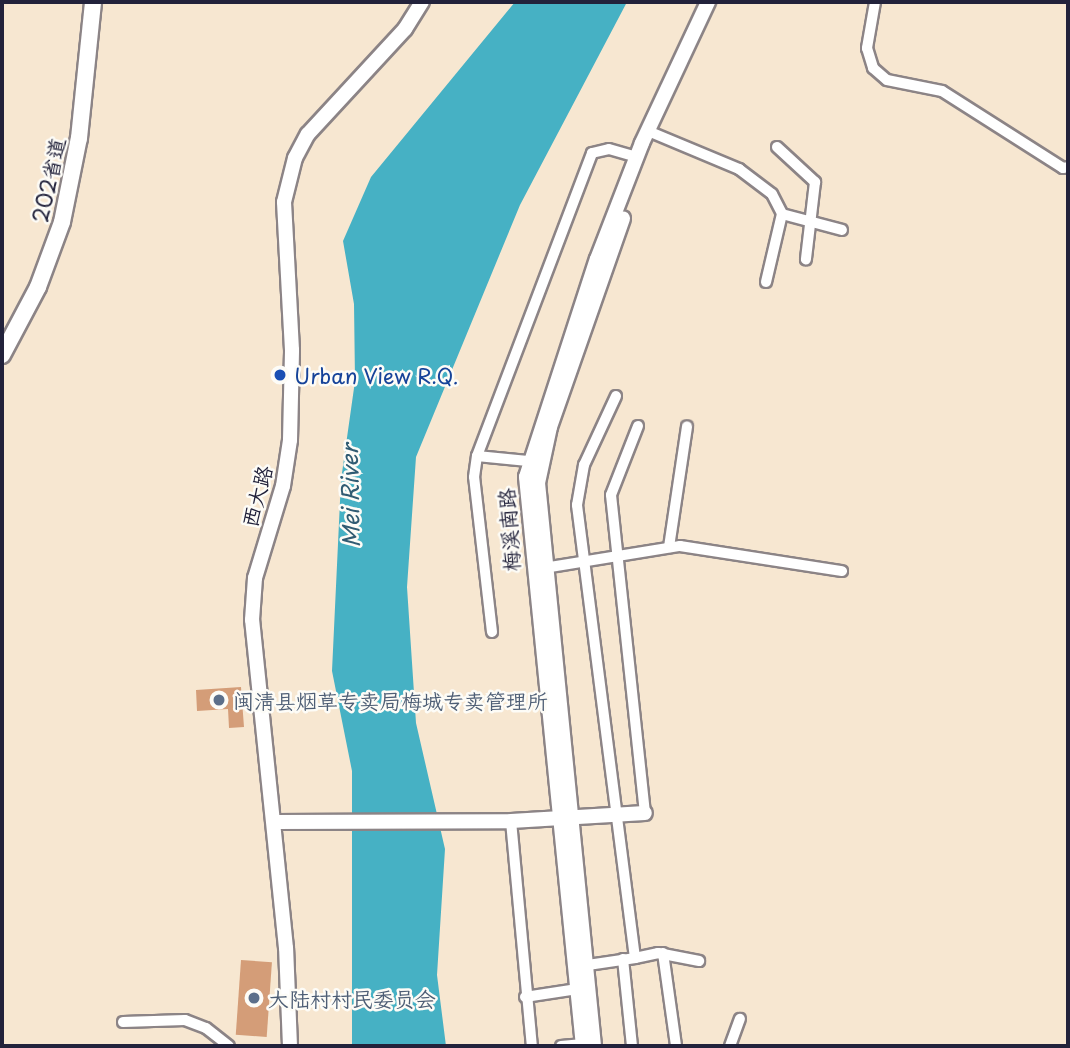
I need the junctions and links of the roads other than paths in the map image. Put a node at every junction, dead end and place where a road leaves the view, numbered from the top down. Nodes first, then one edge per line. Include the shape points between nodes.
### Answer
1 (93, 2) edge
2 (422, 2) edge
3 (709, 2) edge
4 (718, 2) edge
5 (875, 2) edge
6 (651, 132) junction
7 (778, 147) dead end
8 (636, 158) junction
9 (1068, 167) edge
10 (782, 214) junction
11 (812, 222) junction
12 (842, 230) dead end
13 (806, 259) dead end
14 (766, 282) dead end
15 (2, 355) edge
16 (616, 396) dead end
17 (638, 426) dead end
18 (687, 426) dead end
19 (477, 456) junction
20 (528, 461) junction
21 (669, 547) junction
22 (617, 556) junction
23 (582, 562) junction
24 (544, 568) junction
25 (842, 571) dead end
26 (492, 632) dead end
27 (645, 813) joint
28 (614, 815) junction
29 (563, 819) junction
30 (511, 821) junction
31 (274, 822) junction
32 (663, 953) junction
33 (629, 959) junction
34 (699, 961) dead end
35 (580, 966) junction
36 (577, 989) junction
37 (525, 997) junction
38 (740, 1019) dead end
39 (122, 1022) dead end
40 (587, 1045) edge
41 (229, 1046) edge
42 (290, 1046) edge
43 (532, 1046) edge
44 (561, 1046) edge
45 (632, 1046) edge
46 (676, 1046) edge
47 (730, 1046) edge

1 - 15 main road, 202省道 via 79,138 62,222 38,287
2 - 31 main road, 西大路 via 405,29 308,134 287,187 283,216 292,350 290,440 283,486 254,578 252,620
3 - 6 main road, 梅溪南路
4 - 6 main road, 梅溪南路
5 - 9 street via 867,48 873,68 887,80 942,91
6 - 8 main road, 梅溪南路
6 - 10 street via 732,165 772,194
6 - 24 main road, 梅溪南路 via 545,442 538,492
7 - 11 street via 815,182
8 - 19 street via 610,149 592,153
8 - 20 main road, 梅溪南路
10 - 11 street
10 - 14 street
11 - 12 street
11 - 13 street
16 - 23 street via 579,480
17 - 22 street via 611,495
18 - 21 street
19 - 20 street
19 - 26 street via 474,477
20 - 29 main road, 梅溪南路 via 525,505
21 - 22 street
21 - 25 street via 705,547
22 - 23 street
22 - 27 street
23 - 24 street
23 - 28 street
24 - 29 main road, 梅溪南路
27 - 28 main road
28 - 29 main road
28 - 33 street
29 - 30 main road
29 - 35 main road, 梅溪南路
30 - 31 main road
30 - 37 street
31 - 42 main road, 西大路
32 - 33 street
32 - 34 street
32 - 46 street
33 - 35 street
33 - 45 street
35 - 36 main road, 梅溪南路
35 - 40 main road, 梅溪南路
36 - 37 street
36 - 40 main road, 梅溪南路
37 - 43 street
38 - 47 street
39 - 41 street via 174,1018 206,1028
40 - 44 street

